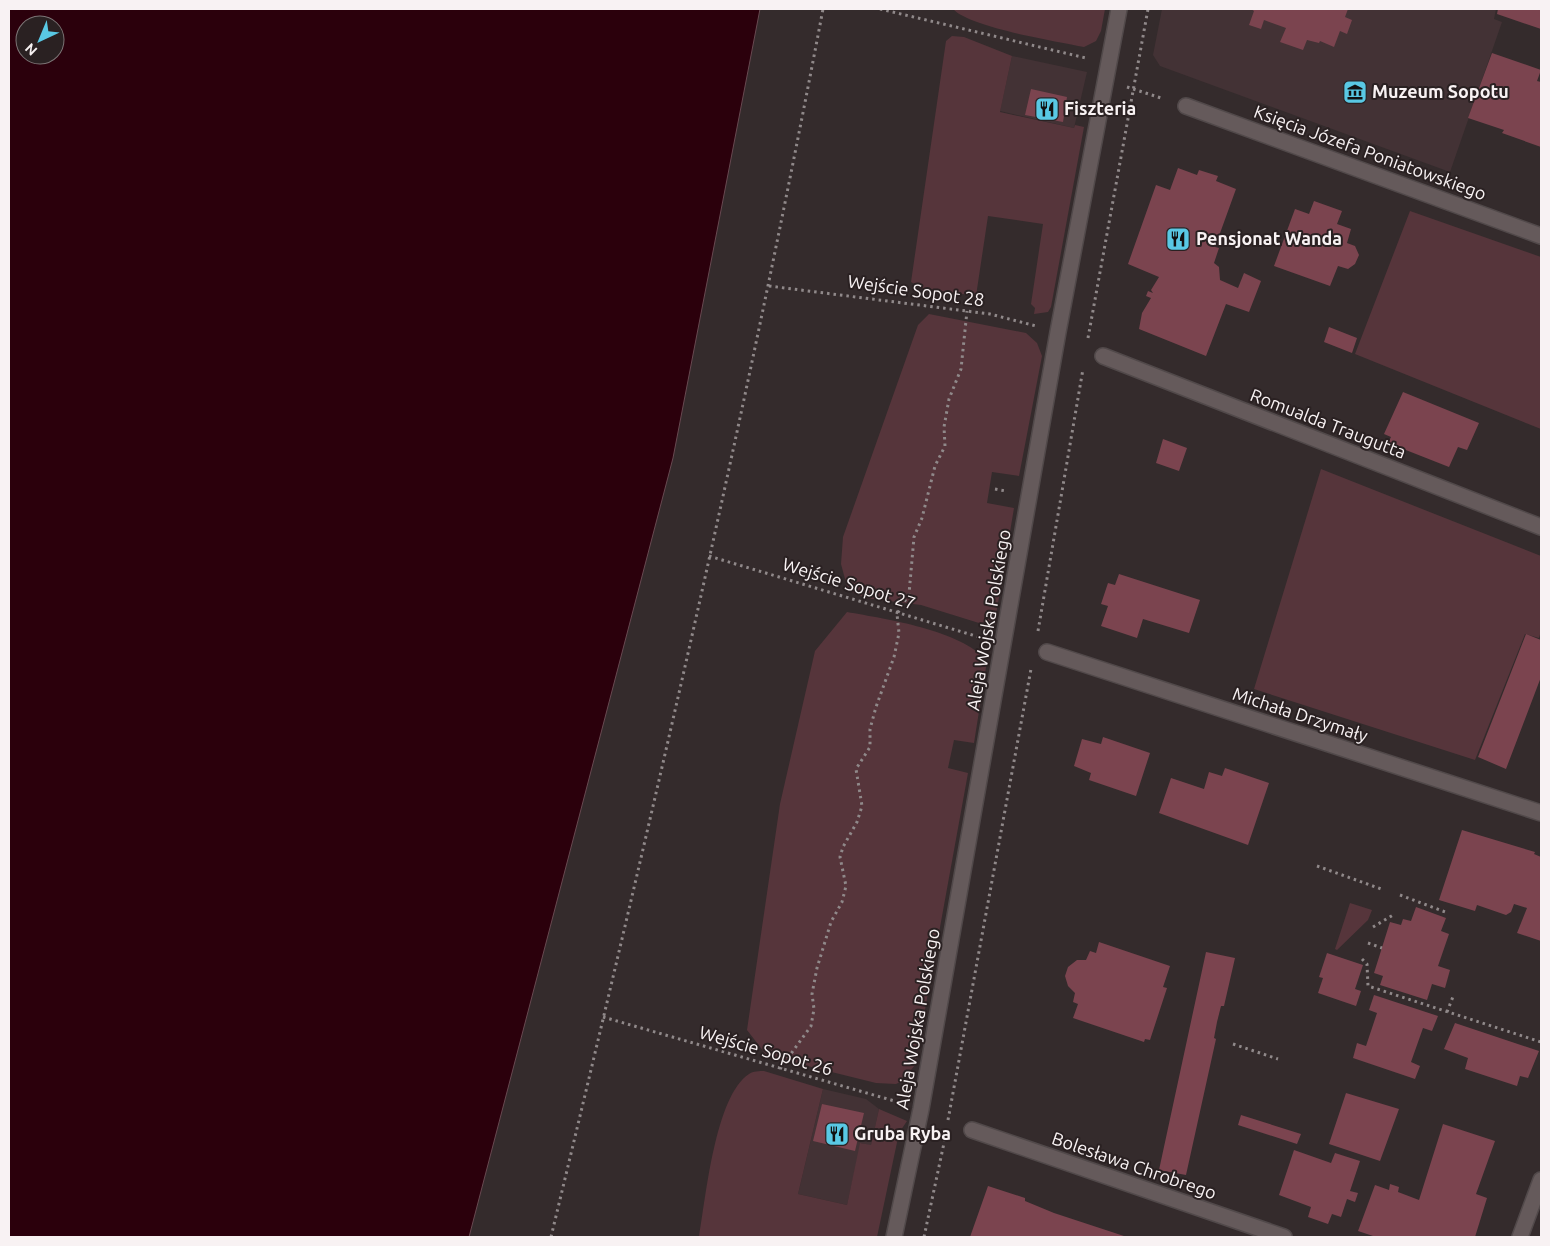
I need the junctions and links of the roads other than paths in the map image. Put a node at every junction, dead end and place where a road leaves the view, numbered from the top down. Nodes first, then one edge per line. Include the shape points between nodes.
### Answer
1 (1118, 9) edge
2 (1186, 106) road end
3 (1541, 236) edge
4 (1103, 356) dead end
5 (1541, 527) edge
6 (1040, 655) road end
7 (1541, 813) edge
8 (972, 1130) dead end
9 (1541, 1180) edge
10 (894, 1237) edge
11 (1284, 1237) edge
12 (1520, 1237) edge

1 - 10 street, Aleja Wojska Polskiego via 921,1109
2 - 3 street, Księcia Józefa Poniatowskiego
4 - 5 street, Romualda Traugutta
6 - 7 street, Michała Drzymały
8 - 11 street, Bolesława Chrobrego
9 - 12 street

